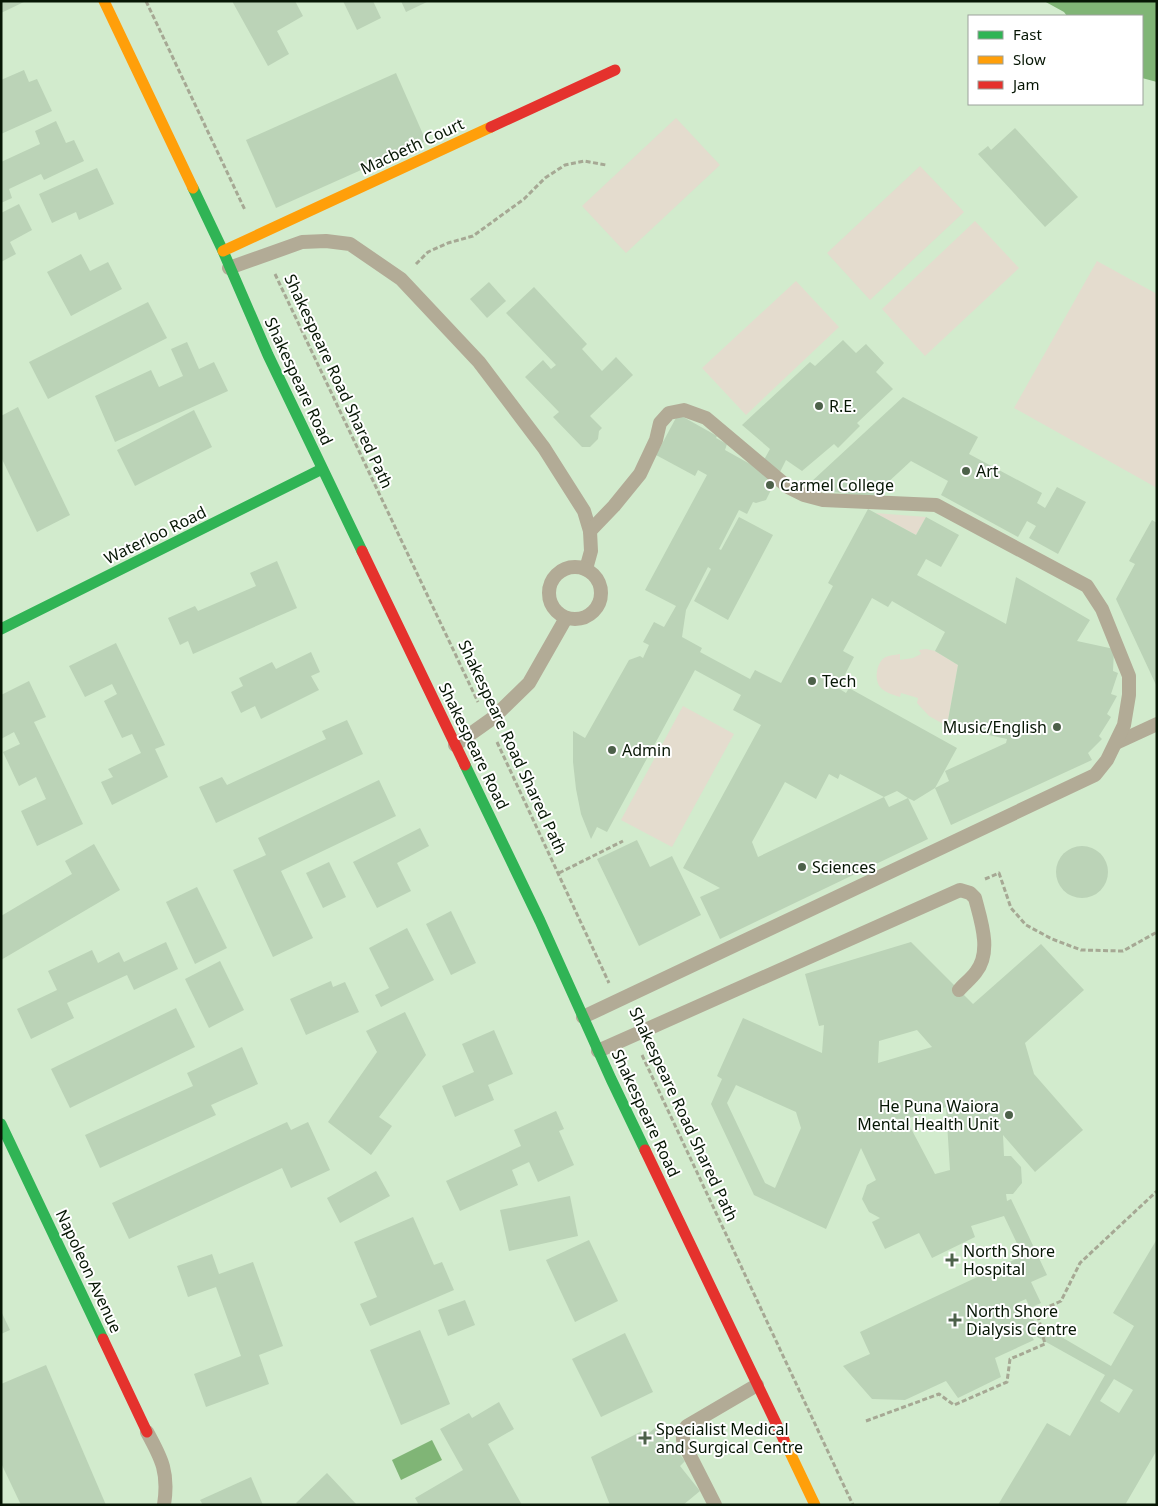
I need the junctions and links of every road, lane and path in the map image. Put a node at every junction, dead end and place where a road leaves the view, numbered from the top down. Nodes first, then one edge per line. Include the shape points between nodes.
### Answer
1 (104, 1) edge
2 (146, 1) edge
3 (615, 70) dead end
4 (606, 164) dead end
5 (257, 237) junction
6 (223, 251) junction
7 (266, 255) junction
8 (230, 268) junction
9 (401, 279) junction
10 (322, 469) junction
11 (590, 531) junction
12 (586, 570) junction
13 (566, 618) junction
14 (1, 629) edge
15 (487, 723) junction
16 (1157, 724) edge
17 (1116, 743) junction
18 (455, 745) junction
19 (623, 841) dead end
20 (559, 873) junction
21 (960, 890) junction
22 (1157, 932) edge
23 (959, 990) dead end
24 (617, 1000) junction
25 (583, 1017) junction
26 (633, 1035) junction
27 (598, 1051) junction
28 (1, 1124) edge
29 (1157, 1191) edge
30 (757, 1385) junction
31 (866, 1421) dead end
32 (147, 1432) joint
33 (164, 1505) edge
34 (715, 1505) edge
35 (815, 1505) edge
36 (853, 1505) edge

1 - 6 main road, Shakespeare Road
2 - 5 path
3 - 5 main road, Macbeth Court
4 - 9 path via 584,161 565,166 545,178 524,199 473,236 428,252
5 - 6 main road, Macbeth Court
6 - 8 main road, Shakespeare Road
7 - 8 lane
7 - 9 lane via 302,242 350,244
7 - 15 path, Shakespeare Road Shared Path
8 - 10 main road, Shakespeare Road
9 - 11 lane via 479,362 544,448 584,511
10 - 14 main road, Waterloo Road
10 - 18 main road, Shakespeare Road
11 - 12 lane via 591,551
11 - 17 lane via 640,474 660,423 669,413 684,410 706,418 788,487 804,495 823,500 936,505 1087,586 1102,609 1129,676 1124,725
12 - 13 lane via 600,582 601,600 597,608 583,618
12 - 13 lane via 570,567 551,582 549,591 553,607
13 - 15 lane via 529,683
15 - 18 lane
15 - 20 path, Shakespeare Road Shared Path
16 - 17 lane
17 - 24 lane via 1095,775
18 - 25 main road, Shakespeare Road
19 - 20 path
20 - 24 path, Shakespeare Road Shared Path
21 - 22 path via 999,872 1011,908 1026,925 1081,950 1123,951
21 - 23 lane via 974,898 984,940 977,971
21 - 26 lane
24 - 25 lane
25 - 27 main road, Shakespeare Road
26 - 27 lane
26 - 36 path, Shakespeare Road Shared Path
27 - 30 main road, Shakespeare Road
28 - 32 main road, Napoleon Avenue
29 - 31 path via 1080,1263 1061,1301 1038,1312 1045,1344 1010,1359 1007,1382 954,1405 939,1394
30 - 34 lane via 687,1426 682,1434
30 - 35 main road, Shakespeare Road
32 - 33 lane via 165,1469

